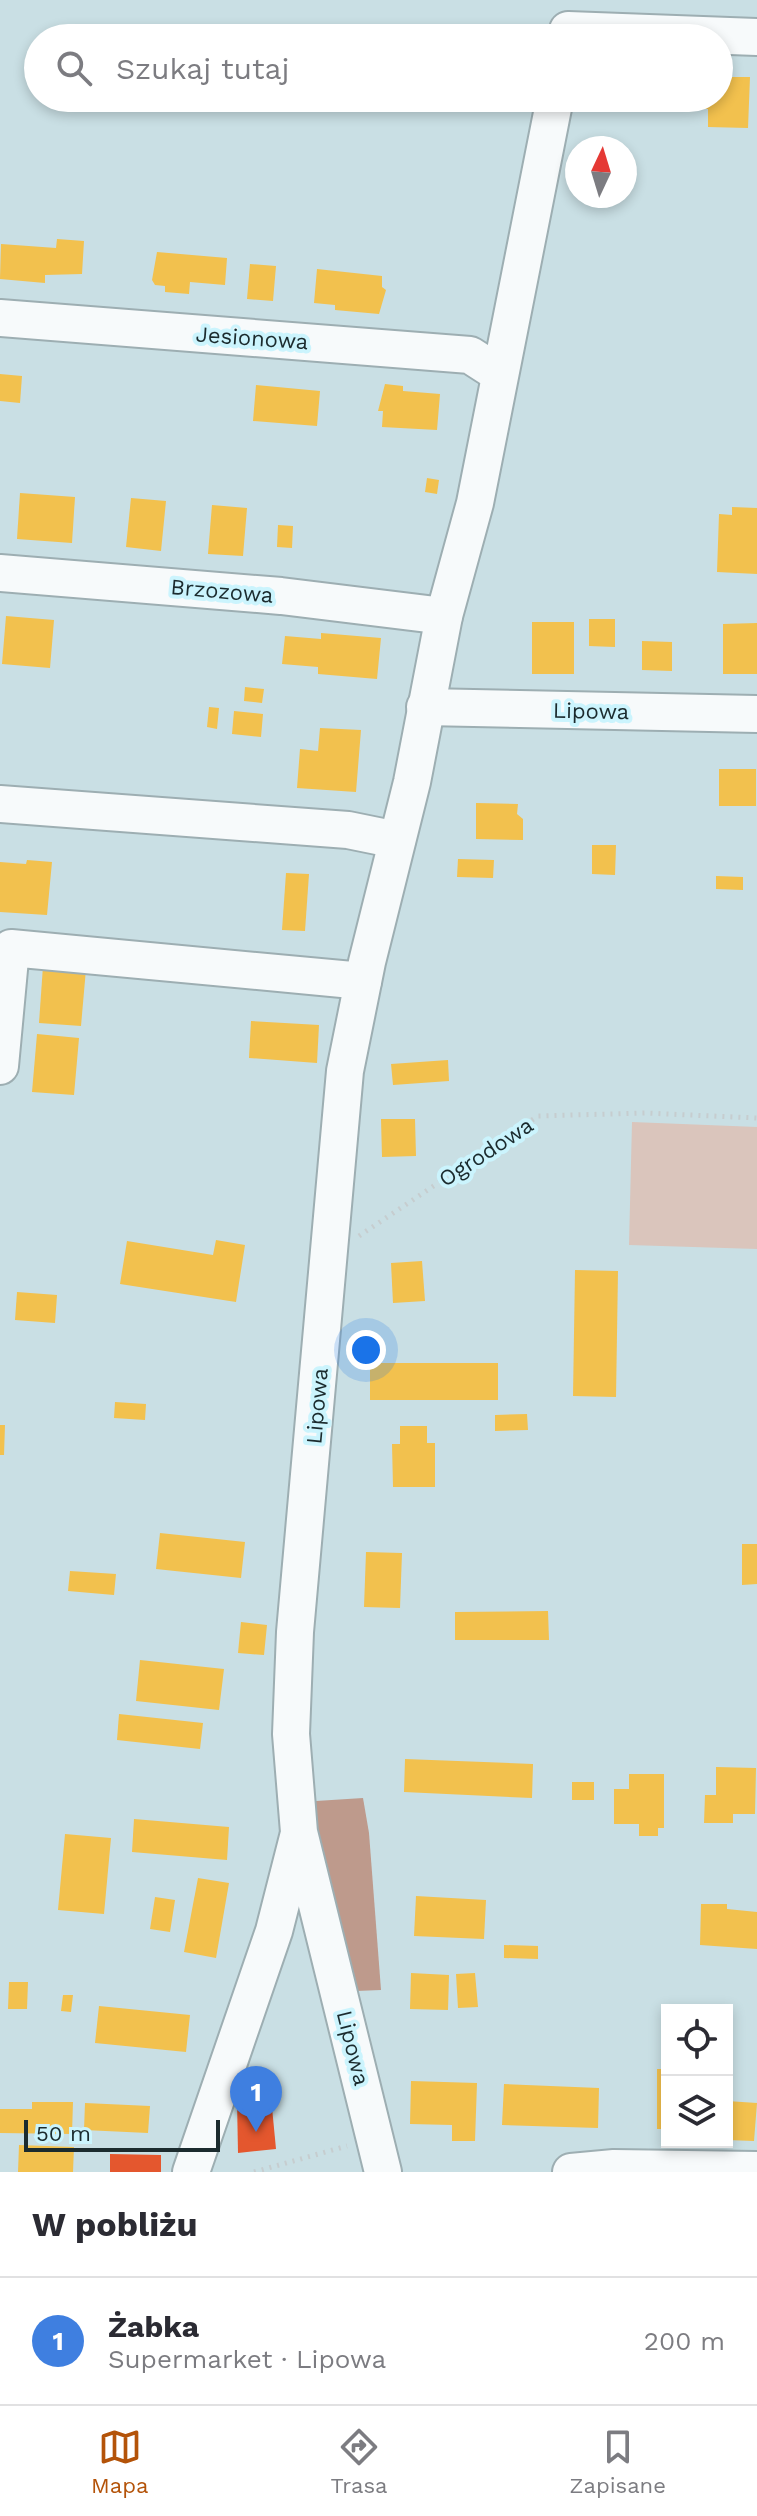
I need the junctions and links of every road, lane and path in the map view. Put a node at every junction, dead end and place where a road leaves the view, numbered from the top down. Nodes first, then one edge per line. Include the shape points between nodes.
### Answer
1 (733, 37) edge
2 (757, 37) edge
3 (552, 112) edge
4 (0, 318) edge
5 (498, 373) junction
6 (0, 573) edge
7 (444, 616) junction
8 (425, 707) junction
9 (757, 714) edge
10 (0, 804) edge
11 (397, 840) junction
12 (363, 981) junction
13 (0, 1066) edge
14 (757, 1118) edge
15 (331, 1255) junction
16 (299, 1832) junction
17 (379, 2155) edge
18 (757, 2170) edge
19 (191, 2172) edge
20 (254, 2172) edge
21 (571, 2172) edge

1 - 2 street
3 - 5 street, Lipowa
4 - 5 street, Jesionowa via 470,355
5 - 7 street, Lipowa via 475,503
6 - 7 street, Brzozowa via 281,596
7 - 8 street, Lipowa
8 - 9 street, Lipowa
8 - 11 street, Lipowa
10 - 11 street via 348,830
11 - 12 street, Lipowa
12 - 13 street via 11,948
12 - 15 street, Lipowa via 345,1071
14 - 15 path, Ogrodowa via 538,1116
15 - 16 street, Lipowa via 295,1632 291,1734
16 - 17 street, Lipowa
16 - 19 street, Lipowa via 274,1931
17 - 20 path
18 - 21 street

